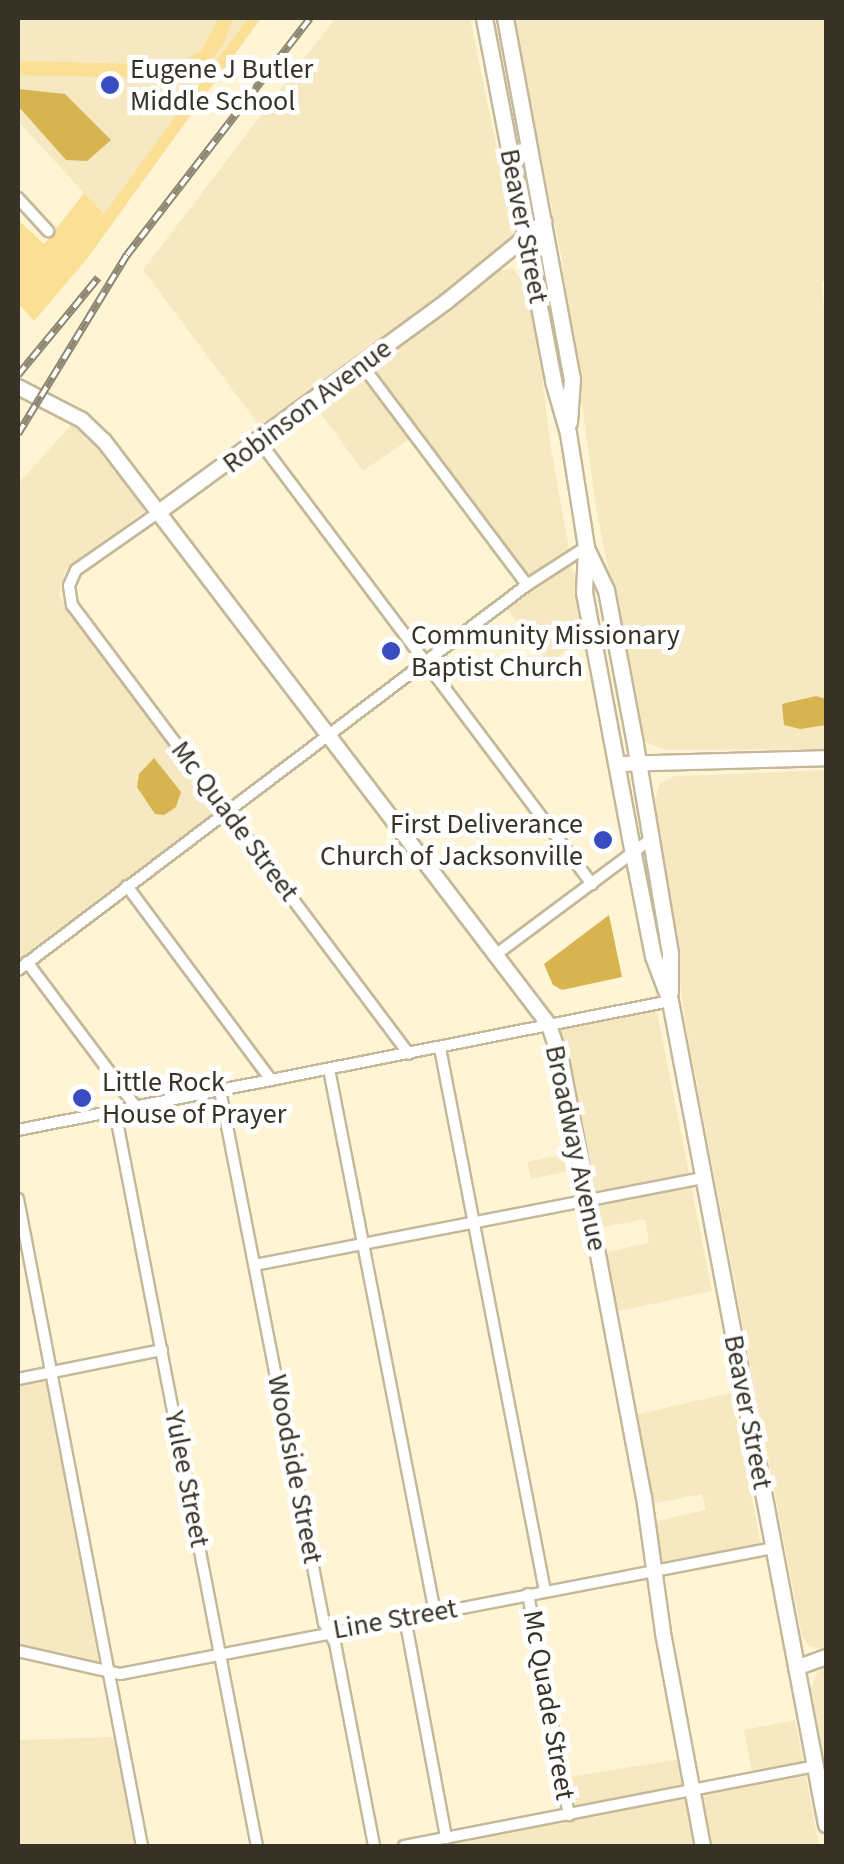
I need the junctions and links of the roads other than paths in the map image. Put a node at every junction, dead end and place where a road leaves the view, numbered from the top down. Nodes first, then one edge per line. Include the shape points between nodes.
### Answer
1 (484, 18) edge
2 (505, 18) edge
3 (18, 198) edge
4 (544, 222) junction
5 (48, 232) dead end
6 (526, 237) junction
7 (362, 365) junction
8 (18, 387) edge
9 (568, 433) junction
10 (260, 442) junction
11 (159, 512) junction
12 (586, 547) junction
13 (526, 584) junction
14 (69, 586) joint
15 (427, 661) junction
16 (327, 735) junction
17 (826, 758) edge
18 (638, 763) junction
19 (616, 764) junction
20 (228, 811) junction
21 (652, 839) junction
22 (634, 854) junction
23 (592, 884) junction
24 (128, 886) junction
25 (664, 913) junction
26 (646, 916) junction
27 (494, 956) junction
28 (22, 966) edge
29 (670, 1001) junction
30 (549, 1025) junction
31 (440, 1048) junction
32 (409, 1054) junction
33 (329, 1069) junction
34 (270, 1080) junction
35 (220, 1090) junction
36 (136, 1107) junction
37 (115, 1111) junction
38 (18, 1130) edge
39 (702, 1178) junction
40 (18, 1199) edge
41 (588, 1201) junction
42 (474, 1222) junction
43 (363, 1244) junction
44 (255, 1265) junction
45 (162, 1350) junction
46 (51, 1372) junction
47 (18, 1379) edge
48 (774, 1548) junction
49 (655, 1570) junction
50 (545, 1591) junction
51 (528, 1594) junction
52 (435, 1612) junction
53 (405, 1618) junction
54 (330, 1631) junction
55 (18, 1652) edge
56 (220, 1653) junction
57 (826, 1658) edge
58 (796, 1668) junction
59 (108, 1671) junction
60 (816, 1766) junction
61 (693, 1792) junction
62 (569, 1815) junction
63 (826, 1824) edge
64 (446, 1838) junction
65 (142, 1846) edge
66 (257, 1846) edge
67 (374, 1846) edge
68 (404, 1846) edge
69 (703, 1846) edge

1 - 6 main road, Beaver Street
2 - 4 main road, Beaver Street
3 - 5 street
4 - 6 street, Robinson Avenue
4 - 9 main road, Beaver Street via 572,378
6 - 7 street, Robinson Avenue
6 - 9 main road, Beaver Street
7 - 10 street, Robinson Avenue
7 - 13 street
8 - 11 street via 93,429
9 - 12 main road, Beaver Street
10 - 11 street, Robinson Avenue
10 - 15 street
11 - 14 street, Robinson Avenue via 76,570
11 - 16 street, Broadway Avenue
12 - 13 street
12 - 18 main road, Beaver Street via 606,590
12 - 19 main road, Beaver Street via 584,592
13 - 15 street
14 - 20 street, Mc Quade Street via 72,605
15 - 16 street
15 - 23 street
16 - 20 street
16 - 27 street, Broadway Avenue
17 - 18 street
18 - 19 street
18 - 21 main road, Beaver Street
19 - 22 main road, Beaver Street
20 - 24 street
20 - 32 street, Mc Quade Street
21 - 22 street
21 - 25 main road, Beaver Street
22 - 23 street
22 - 26 main road, Beaver Street
23 - 27 street
24 - 28 street
24 - 34 street
25 - 26 street
25 - 29 main road, Beaver Street
26 - 29 main road, Beaver Street
27 - 30 street, Broadway Avenue
28 - 36 street
29 - 30 street
29 - 39 main road, Beaver Street
30 - 31 street
30 - 41 street, Broadway Avenue
31 - 32 street
31 - 42 street, Mc Quade Street
32 - 33 street
33 - 34 street
33 - 43 street
34 - 35 street
35 - 36 street
35 - 44 street, Woodside Street
36 - 37 street
37 - 38 street
37 - 45 street, Yulee Street
39 - 41 street
39 - 48 main road, Beaver Street
40 - 46 street
41 - 42 street
41 - 49 street, Broadway Avenue
42 - 43 street
42 - 50 street, Mc Quade Street
43 - 44 street
43 - 52 street
44 - 54 street, Woodside Street
45 - 46 street
45 - 56 street, Yulee Street
46 - 47 street
46 - 59 street
48 - 49 street, Line Street
48 - 58 main road, Beaver Street
49 - 50 street, Line Street
49 - 61 street, Broadway Avenue
50 - 51 street, Line Street
51 - 52 street, Line Street
51 - 62 street, Mc Quade Street
52 - 53 street, Line Street
53 - 54 street, Line Street
53 - 64 street
54 - 56 street, Line Street
54 - 67 street, Woodside Street
55 - 59 street, Line Street
56 - 59 street, Line Street
56 - 66 street, Yulee Street
57 - 58 street
58 - 60 main road, Beaver Street
59 - 65 street
60 - 61 street
60 - 63 main road, Beaver Street
61 - 62 street
61 - 69 street, Broadway Avenue
62 - 64 street
64 - 68 street

